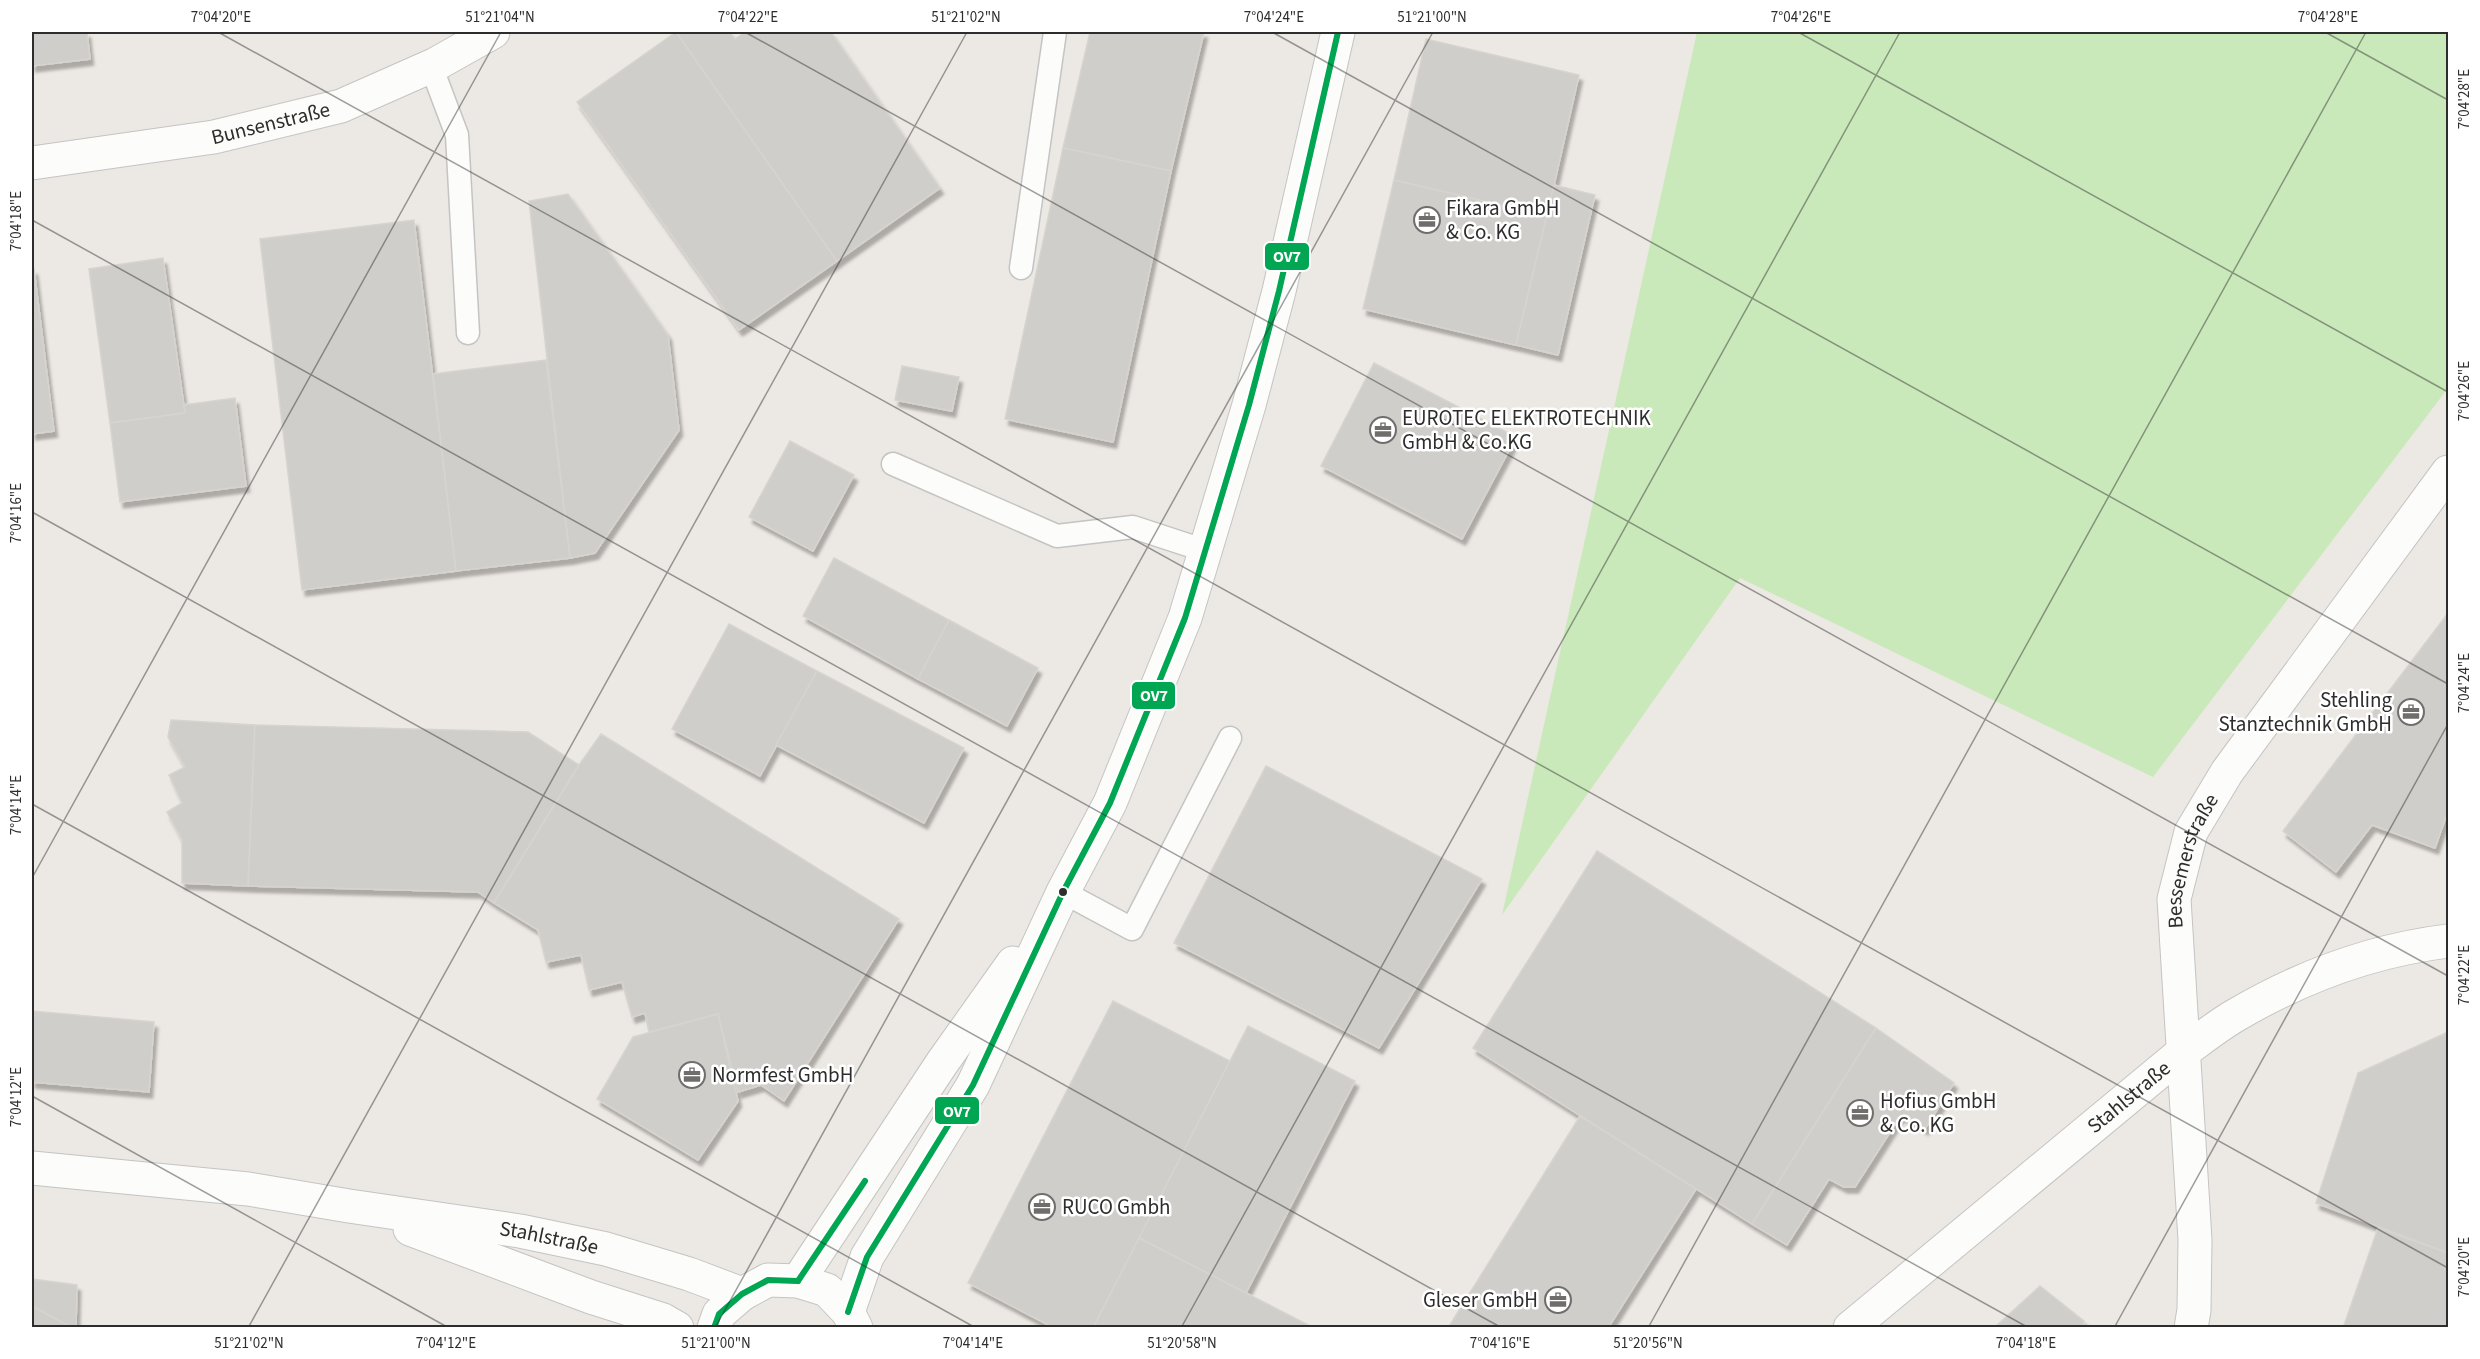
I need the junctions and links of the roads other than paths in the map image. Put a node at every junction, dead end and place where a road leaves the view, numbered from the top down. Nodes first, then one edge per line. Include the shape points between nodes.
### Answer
1 (1055, 32) edge
2 (1338, 32) edge
3 (487, 33) edge
4 (431, 66) junction
5 (32, 163) edge
6 (1021, 268) dead end
7 (468, 333) dead end
8 (893, 464) dead end
9 (2448, 472) edge
10 (1206, 551) junction
11 (1230, 738) dead end
12 (1063, 892) junction
13 (2448, 941) edge
14 (2183, 1052) junction
15 (32, 1168) edge
16 (349, 1206) junction
17 (798, 1281) junction
18 (742, 1294) junction
19 (852, 1320) edge
20 (677, 1328) edge
21 (714, 1328) edge
22 (1850, 1328) edge
23 (2191, 1328) edge

1 - 6 lane
2 - 10 street via 1279,291
3 - 4 street, Bunsenstraße
4 - 5 street, Bunsenstraße via 341,106 237,132
4 - 7 lane via 457,135
8 - 10 lane via 1057,536 1133,527
9 - 14 street, Bessemerstraße via 2227,772 2191,832 2174,899
10 - 12 street via 1149,711 1110,803
11 - 12 lane via 1132,929
12 - 17 street via 942,1063
12 - 19 street via 973,1085 867,1257
13 - 14 street, Stahlstraße via 2355,961 2294,985 2235,1016
14 - 22 street, Stahlstraße
14 - 23 street, Bessemerstraße via 2195,1240
15 - 16 street, Stahlstraße via 198,1182
16 - 18 street, Stahlstraße via 520,1231 606,1249
16 - 20 street, Stahlstraße
17 - 18 street via 768,1280
17 - 19 street via 827,1290
18 - 21 street via 719,1314

